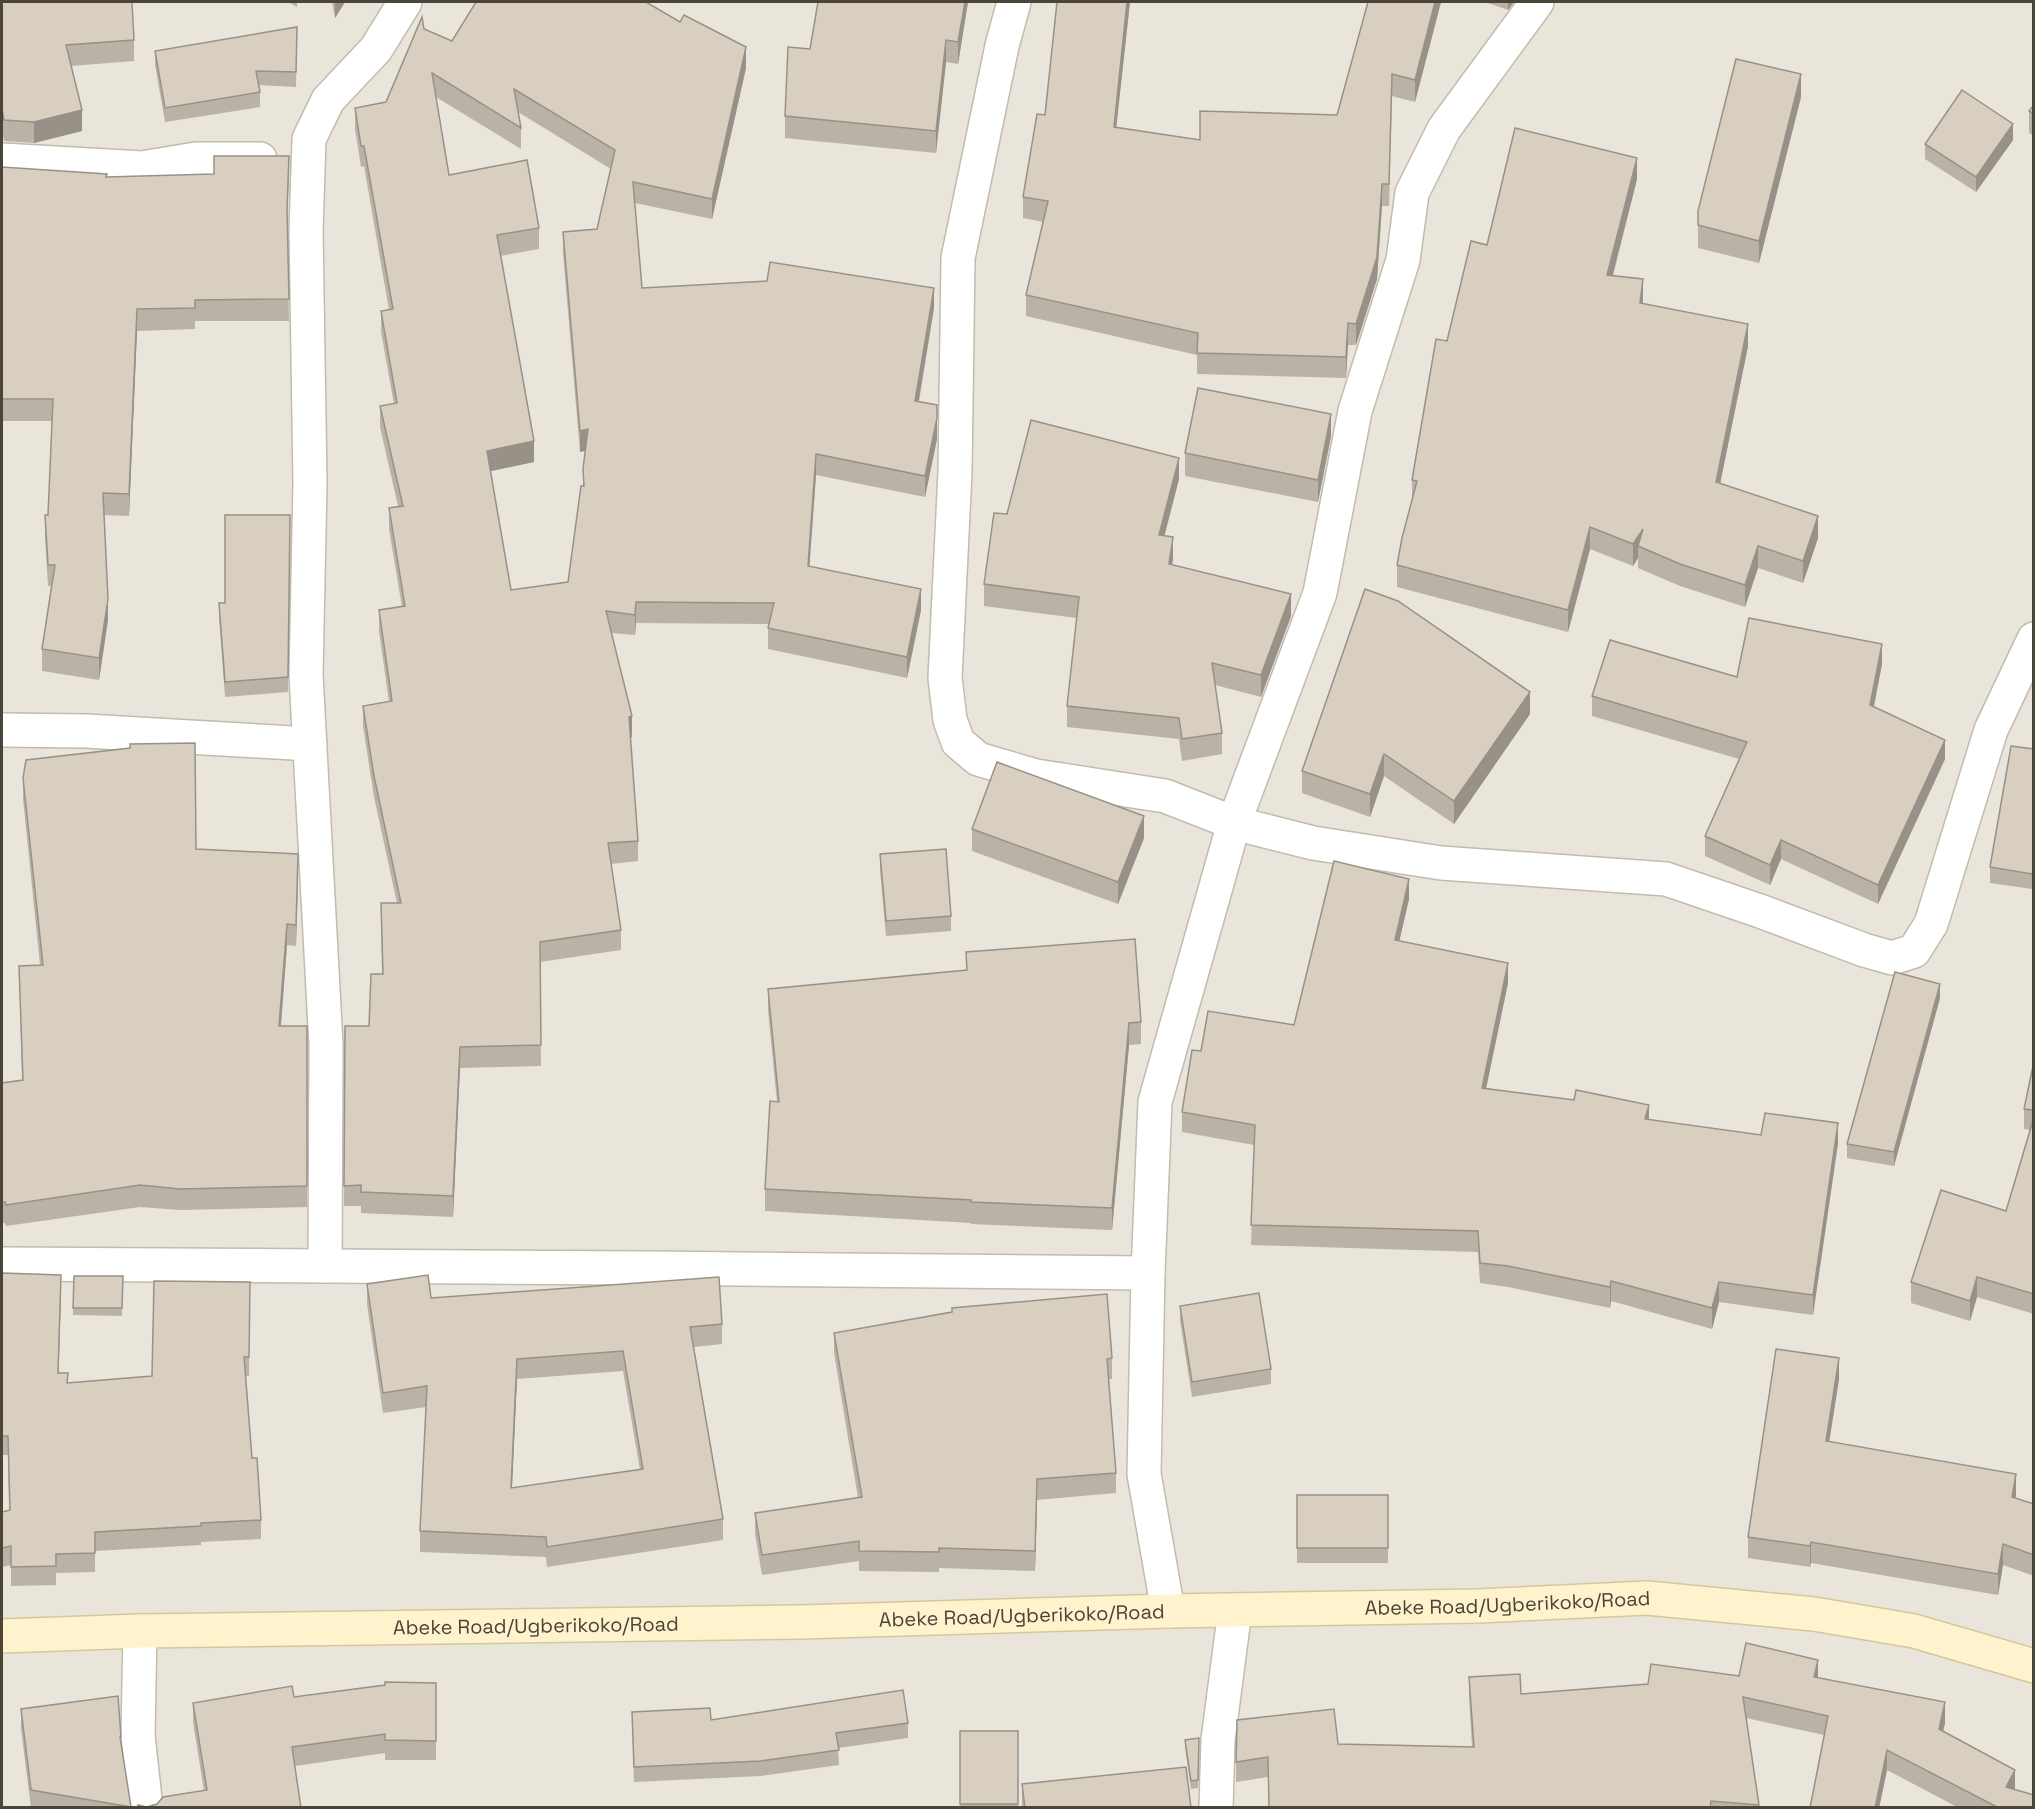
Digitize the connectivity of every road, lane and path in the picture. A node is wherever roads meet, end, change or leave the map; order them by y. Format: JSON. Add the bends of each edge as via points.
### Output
{"nodes":[{"id":1,"x":405,"y":2,"type":"edge"},
{"id":2,"x":1014,"y":2,"type":"edge"},
{"id":3,"x":1537,"y":2,"type":"edge"},
{"id":4,"x":309,"y":158,"type":"junction"},
{"id":5,"x":2,"y":160,"type":"edge"},
{"id":6,"x":2034,"y":639,"type":"edge"},
{"id":7,"x":2,"y":730,"type":"edge"},
{"id":8,"x":310,"y":744,"type":"junction"},
{"id":9,"x":1234,"y":823,"type":"junction"},
{"id":10,"x":2,"y":1264,"type":"edge"},
{"id":11,"x":325,"y":1266,"type":"junction"},
{"id":12,"x":1148,"y":1273,"type":"junction"},
{"id":13,"x":1235,"y":1610,"type":"junction"},
{"id":14,"x":1168,"y":1611,"type":"junction"},
{"id":15,"x":140,"y":1631,"type":"junction"},
{"id":16,"x":2,"y":1636,"type":"edge"},
{"id":17,"x":2034,"y":1666,"type":"edge"},
{"id":18,"x":146,"y":1808,"type":"edge"},
{"id":19,"x":1216,"y":1808,"type":"edge"}],
"edges":[{"from":1,"to":4,"type":"street","via":[[376,49],[328,100],[309,139]]},
{"from":2,"to":9,"type":"street","via":[[958,258],[955,472],[945,678],[950,720],[958,742],[978,759],[1036,776],[1165,796]]},
{"from":3,"to":9,"type":"street","via":[[1444,129],[1412,193],[1403,260],[1355,411],[1320,593]]},
{"from":4,"to":5,"type":"street","via":[[196,159],[142,168]]},
{"from":4,"to":8,"type":"street","via":[[306,675]]},
{"from":6,"to":9,"type":"street","via":[[1991,730],[1930,924],[1914,951],[1892,958],[1666,879],[1441,863],[1313,843]]},
{"from":7,"to":8,"type":"street"},
{"from":8,"to":11,"type":"street","via":[[326,1045]]},
{"from":9,"to":12,"type":"street","via":[[1155,1101]]},
{"from":10,"to":11,"type":"street"},
{"from":11,"to":12,"type":"street"},
{"from":12,"to":14,"type":"street","via":[[1144,1474]]},
{"from":13,"to":14,"type":"street","name":"Abeke Road/Ugberikoko/Road"},
{"from":13,"to":17,"type":"street","name":"Abeke Road/Ugberikoko/Road","via":[[1478,1606],[1647,1598],[1814,1614],[1892,1627]]},
{"from":13,"to":19,"type":"street","via":[[1218,1740]]},
{"from":14,"to":15,"type":"street","name":"Abeke Road/Ugberikoko/Road","via":[[801,1622]]},
{"from":15,"to":16,"type":"street","name":"Abeke Road/Ugberikoko/Road"},
{"from":15,"to":18,"type":"street","via":[[138,1736]]}]}
